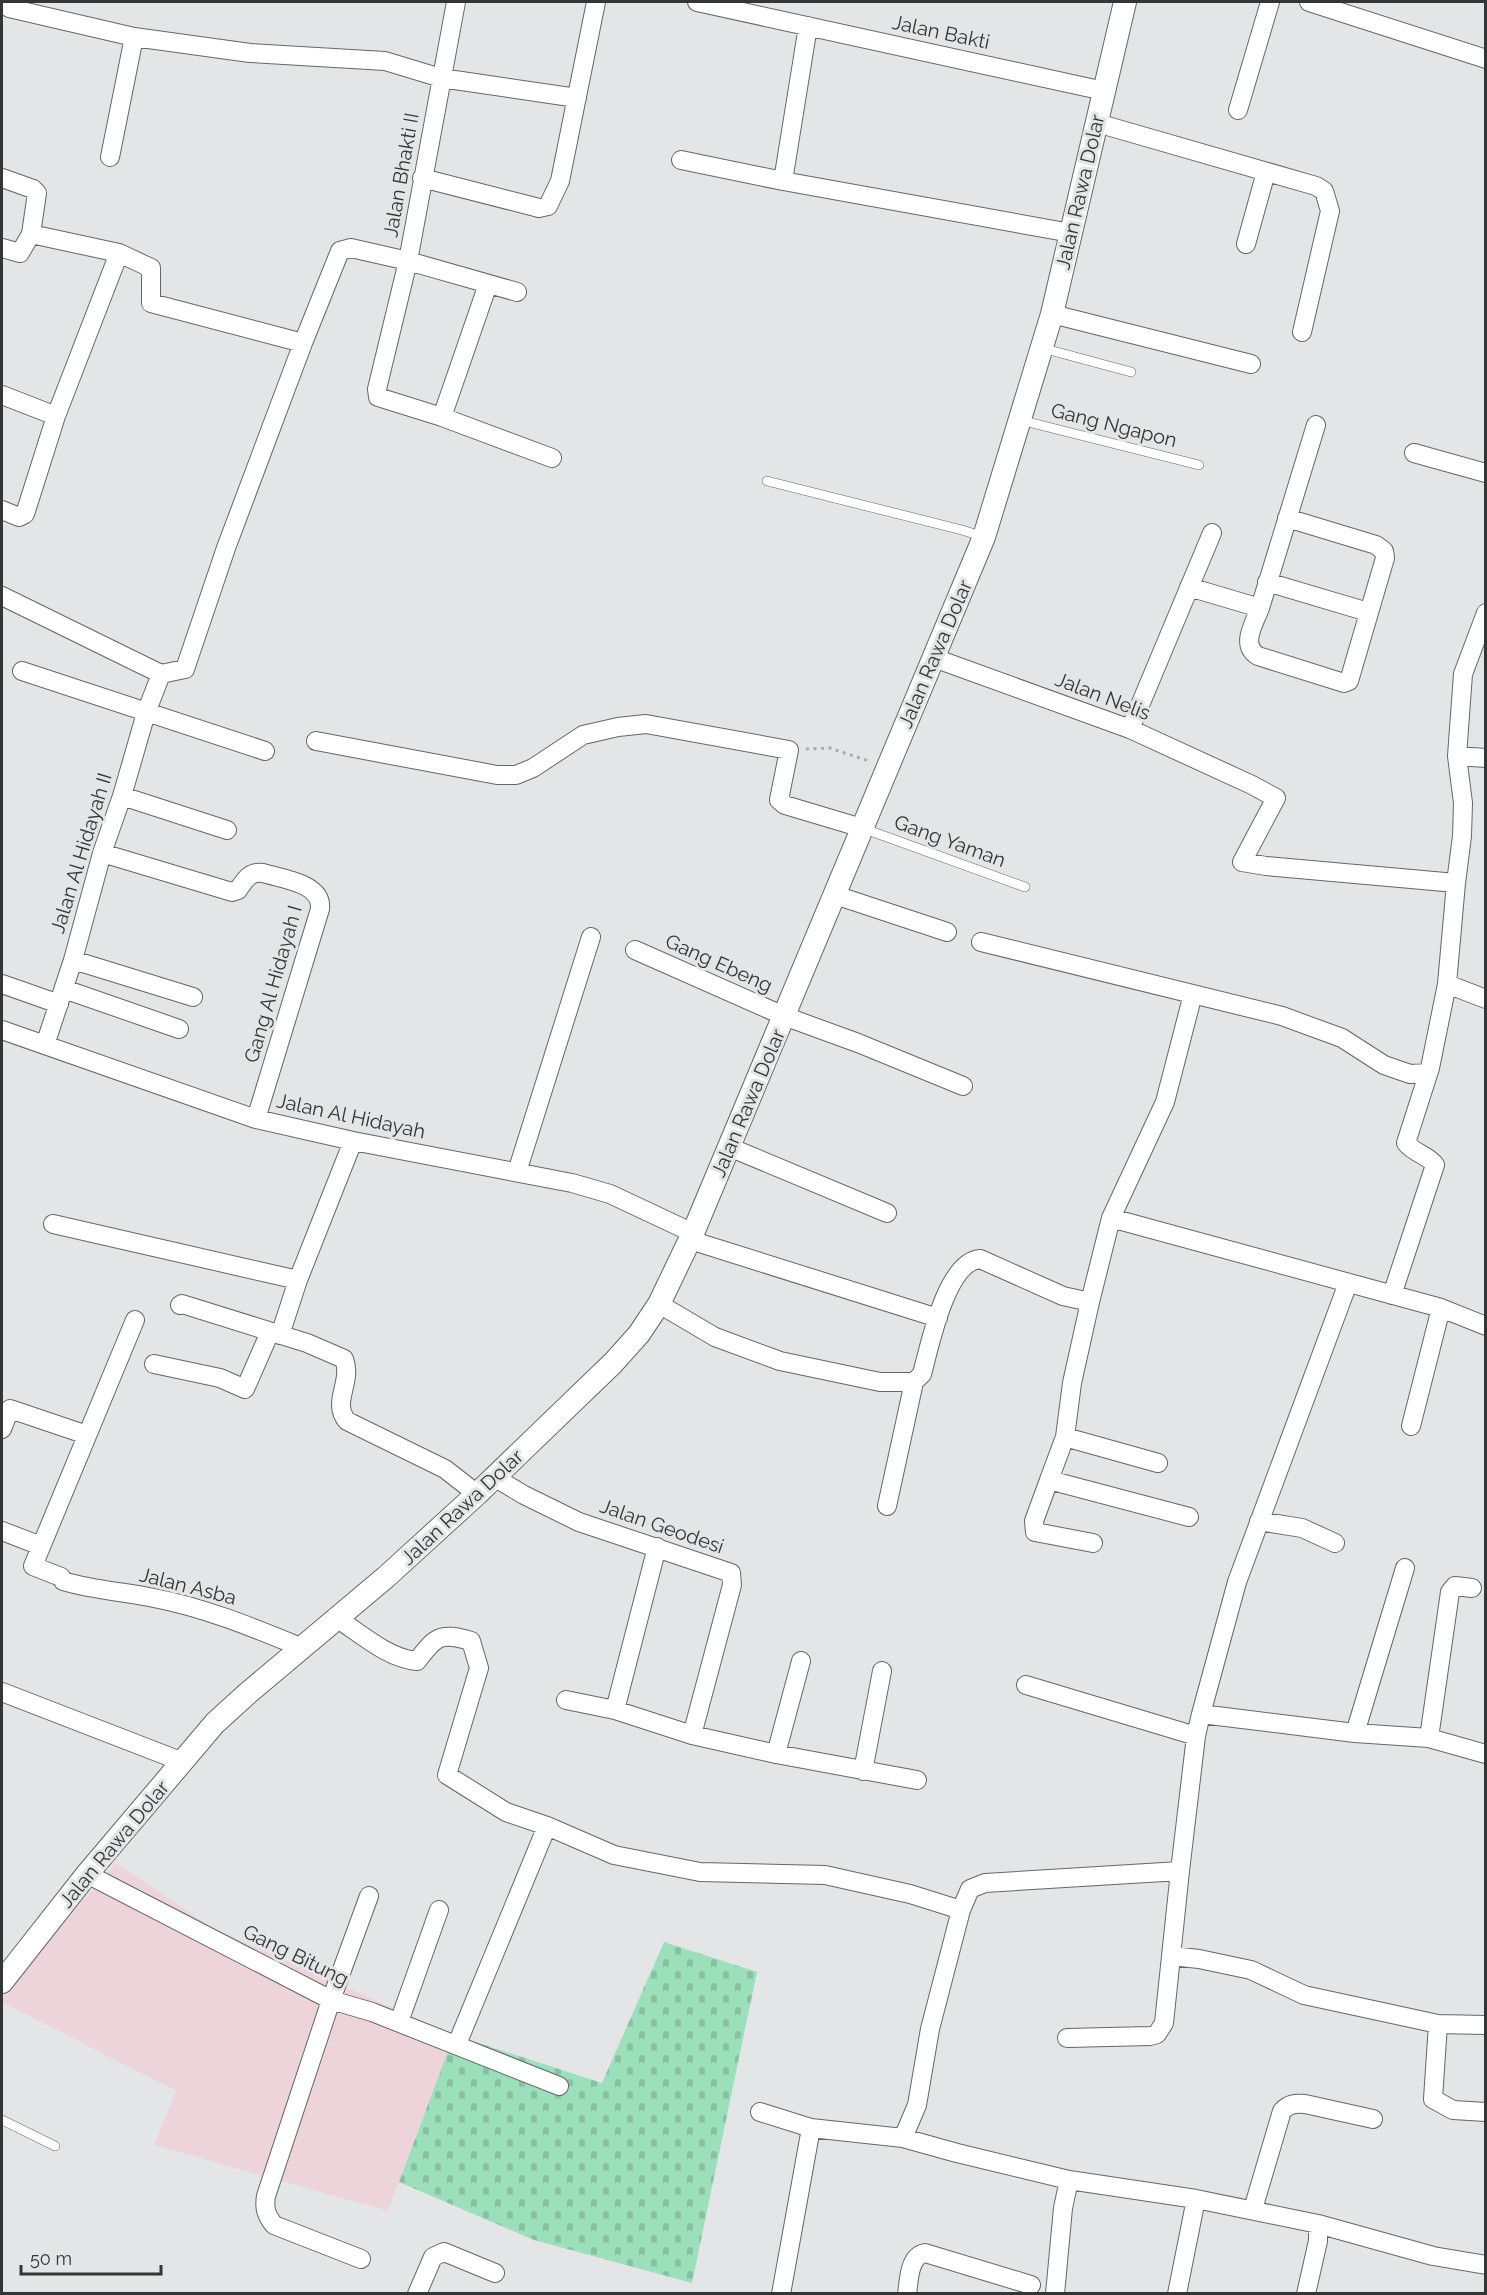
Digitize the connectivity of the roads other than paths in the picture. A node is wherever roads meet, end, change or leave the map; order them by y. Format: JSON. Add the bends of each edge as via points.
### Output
{"nodes":[{"id":1,"x":456,"y":2,"type":"edge"},
{"id":2,"x":596,"y":2,"type":"edge"},
{"id":3,"x":697,"y":2,"type":"edge"},
{"id":4,"x":1125,"y":2,"type":"edge"},
{"id":5,"x":1270,"y":2,"type":"edge"},
{"id":6,"x":1309,"y":2,"type":"edge"},
{"id":7,"x":9,"y":8,"type":"dead end"},
{"id":8,"x":808,"y":26,"type":"junction"},
{"id":9,"x":134,"y":37,"type":"junction"},
{"id":10,"x":1485,"y":59,"type":"edge"},
{"id":11,"x":441,"y":78,"type":"junction"},
{"id":12,"x":1104,"y":90,"type":"junction"},
{"id":13,"x":577,"y":98,"type":"junction"},
{"id":14,"x":1238,"y":110,"type":"dead end"},
{"id":15,"x":1096,"y":123,"type":"junction"},
{"id":16,"x":110,"y":157,"type":"dead end"},
{"id":17,"x":681,"y":160,"type":"dead end"},
{"id":18,"x":1266,"y":172,"type":"junction"},
{"id":19,"x":2,"y":178,"type":"edge"},
{"id":20,"x":422,"y":178,"type":"junction"},
{"id":21,"x":783,"y":181,"type":"junction"},
{"id":22,"x":1071,"y":233,"type":"junction"},
{"id":23,"x":31,"y":234,"type":"junction"},
{"id":24,"x":1246,"y":244,"type":"dead end"},
{"id":25,"x":2,"y":248,"type":"edge"},
{"id":26,"x":119,"y":253,"type":"junction"},
{"id":27,"x":408,"y":261,"type":"junction"},
{"id":28,"x":488,"y":284,"type":"junction"},
{"id":29,"x":517,"y":292,"type":"dead end"},
{"id":30,"x":1052,"y":314,"type":"junction"},
{"id":31,"x":1302,"y":332,"type":"dead end"},
{"id":32,"x":303,"y":343,"type":"junction"},
{"id":33,"x":1042,"y":348,"type":"junction"},
{"id":34,"x":1251,"y":364,"type":"dead end"},
{"id":35,"x":1131,"y":372,"type":"dead end"},
{"id":36,"x":2,"y":395,"type":"edge"},
{"id":37,"x":56,"y":416,"type":"junction"},
{"id":38,"x":442,"y":417,"type":"junction"},
{"id":39,"x":1020,"y":420,"type":"junction"},
{"id":40,"x":1316,"y":425,"type":"dead end"},
{"id":41,"x":1413,"y":453,"type":"dead end"},
{"id":42,"x":552,"y":458,"type":"dead end"},
{"id":43,"x":1199,"y":465,"type":"dead end"},
{"id":44,"x":1485,"y":473,"type":"edge"},
{"id":45,"x":768,"y":481,"type":"dead end"},
{"id":46,"x":2,"y":510,"type":"edge"},
{"id":47,"x":1287,"y":518,"type":"junction"},
{"id":48,"x":1212,"y":533,"type":"dead end"},
{"id":49,"x":984,"y":537,"type":"junction"},
{"id":50,"x":1267,"y":582,"type":"junction"},
{"id":51,"x":1189,"y":587,"type":"junction"},
{"id":52,"x":2,"y":596,"type":"edge"},
{"id":53,"x":1260,"y":608,"type":"junction"},
{"id":54,"x":1368,"y":612,"type":"junction"},
{"id":55,"x":1485,"y":613,"type":"edge"},
{"id":56,"x":934,"y":658,"type":"junction"},
{"id":57,"x":22,"y":671,"type":"dead end"},
{"id":58,"x":161,"y":674,"type":"junction"},
{"id":59,"x":146,"y":713,"type":"junction"},
{"id":60,"x":1130,"y":729,"type":"junction"},
{"id":61,"x":316,"y":741,"type":"dead end"},
{"id":62,"x":265,"y":751,"type":"dead end"},
{"id":63,"x":1456,"y":756,"type":"junction"},
{"id":64,"x":1485,"y":758,"type":"edge"},
{"id":65,"x":122,"y":796,"type":"junction"},
{"id":66,"x":862,"y":828,"type":"junction"},
{"id":67,"x":227,"y":830,"type":"dead end"},
{"id":68,"x":102,"y":853,"type":"junction"},
{"id":69,"x":1456,"y":883,"type":"junction"},
{"id":70,"x":1025,"y":887,"type":"dead end"},
{"id":71,"x":835,"y":895,"type":"junction"},
{"id":72,"x":947,"y":932,"type":"dead end"},
{"id":73,"x":591,"y":937,"type":"dead end"},
{"id":74,"x":981,"y":942,"type":"dead end"},
{"id":75,"x":635,"y":950,"type":"dead end"},
{"id":76,"x":73,"y":960,"type":"junction"},
{"id":77,"x":2,"y":984,"type":"edge"},
{"id":78,"x":1447,"y":984,"type":"junction"},
{"id":79,"x":1193,"y":994,"type":"junction"},
{"id":80,"x":61,"y":996,"type":"junction"},
{"id":81,"x":193,"y":997,"type":"dead end"},
{"id":82,"x":1485,"y":999,"type":"edge"},
{"id":83,"x":784,"y":1016,"type":"junction"},
{"id":84,"x":179,"y":1029,"type":"dead end"},
{"id":85,"x":2,"y":1030,"type":"edge"},
{"id":86,"x":45,"y":1045,"type":"junction"},
{"id":87,"x":1428,"y":1072,"type":"junction"},
{"id":88,"x":963,"y":1086,"type":"dead end"},
{"id":89,"x":256,"y":1119,"type":"junction"},
{"id":90,"x":353,"y":1141,"type":"junction"},
{"id":91,"x":729,"y":1148,"type":"junction"},
{"id":92,"x":516,"y":1172,"type":"junction"},
{"id":93,"x":887,"y":1213,"type":"dead end"},
{"id":94,"x":1111,"y":1218,"type":"junction"},
{"id":95,"x":53,"y":1224,"type":"dead end"},
{"id":96,"x":691,"y":1237,"type":"junction"},
{"id":97,"x":298,"y":1280,"type":"junction"},
{"id":98,"x":1348,"y":1283,"type":"junction"},
{"id":99,"x":1392,"y":1295,"type":"junction"},
{"id":100,"x":1090,"y":1302,"type":"junction"},
{"id":101,"x":659,"y":1304,"type":"junction"},
{"id":102,"x":180,"y":1305,"type":"dead end"},
{"id":103,"x":1441,"y":1308,"type":"junction"},
{"id":104,"x":938,"y":1318,"type":"junction"},
{"id":105,"x":135,"y":1320,"type":"dead end"},
{"id":106,"x":1485,"y":1326,"type":"edge"},
{"id":107,"x":275,"y":1333,"type":"junction"},
{"id":108,"x":154,"y":1364,"type":"dead end"},
{"id":109,"x":914,"y":1382,"type":"junction"},
{"id":110,"x":1411,"y":1426,"type":"dead end"},
{"id":111,"x":2,"y":1429,"type":"edge"},
{"id":112,"x":87,"y":1436,"type":"junction"},
{"id":113,"x":1065,"y":1437,"type":"junction"},
{"id":114,"x":1158,"y":1463,"type":"dead end"},
{"id":115,"x":494,"y":1477,"type":"junction"},
{"id":116,"x":1049,"y":1480,"type":"junction"},
{"id":117,"x":477,"y":1494,"type":"junction"},
{"id":118,"x":887,"y":1506,"type":"dead end"},
{"id":119,"x":1189,"y":1517,"type":"dead end"},
{"id":120,"x":1259,"y":1521,"type":"junction"},
{"id":121,"x":2,"y":1532,"type":"edge"},
{"id":122,"x":1093,"y":1543,"type":"dead end"},
{"id":123,"x":1335,"y":1543,"type":"dead end"},
{"id":124,"x":41,"y":1546,"type":"junction"},
{"id":125,"x":657,"y":1547,"type":"junction"},
{"id":126,"x":1405,"y":1568,"type":"dead end"},
{"id":127,"x":1472,"y":1588,"type":"dead end"},
{"id":128,"x":338,"y":1618,"type":"junction"},
{"id":129,"x":303,"y":1648,"type":"junction"},
{"id":130,"x":801,"y":1661,"type":"dead end"},
{"id":131,"x":882,"y":1671,"type":"dead end"},
{"id":132,"x":1026,"y":1685,"type":"dead end"},
{"id":133,"x":2,"y":1692,"type":"edge"},
{"id":134,"x":566,"y":1700,"type":"dead end"},
{"id":135,"x":615,"y":1710,"type":"junction"},
{"id":136,"x":1201,"y":1714,"type":"junction"},
{"id":137,"x":1355,"y":1733,"type":"junction"},
{"id":138,"x":692,"y":1735,"type":"junction"},
{"id":139,"x":1196,"y":1736,"type":"junction"},
{"id":140,"x":1429,"y":1738,"type":"junction"},
{"id":141,"x":776,"y":1754,"type":"junction"},
{"id":142,"x":1485,"y":1754,"type":"edge"},
{"id":143,"x":183,"y":1762,"type":"junction"},
{"id":144,"x":863,"y":1771,"type":"junction"},
{"id":145,"x":917,"y":1780,"type":"dead end"},
{"id":146,"x":548,"y":1826,"type":"junction"},
{"id":147,"x":1180,"y":1871,"type":"junction"},
{"id":148,"x":87,"y":1874,"type":"junction"},
{"id":149,"x":369,"y":1896,"type":"dead end"},
{"id":150,"x":439,"y":1910,"type":"dead end"},
{"id":151,"x":961,"y":1910,"type":"junction"},
{"id":152,"x":1171,"y":1956,"type":"junction"},
{"id":153,"x":2,"y":1982,"type":"edge"},
{"id":154,"x":331,"y":2000,"type":"junction"},
{"id":155,"x":399,"y":2022,"type":"junction"},
{"id":156,"x":1438,"y":2024,"type":"junction"},
{"id":157,"x":1485,"y":2025,"type":"edge"},
{"id":158,"x":1067,"y":2038,"type":"dead end"},
{"id":159,"x":457,"y":2044,"type":"junction"},
{"id":160,"x":559,"y":2086,"type":"dead end"},
{"id":161,"x":760,"y":2112,"type":"dead end"},
{"id":162,"x":1485,"y":2112,"type":"edge"},
{"id":163,"x":1373,"y":2119,"type":"dead end"},
{"id":164,"x":2,"y":2120,"type":"edge"},
{"id":165,"x":811,"y":2128,"type":"junction"},
{"id":166,"x":903,"y":2138,"type":"junction"},
{"id":167,"x":56,"y":2146,"type":"dead end"},
{"id":168,"x":1069,"y":2180,"type":"junction"},
{"id":169,"x":1196,"y":2199,"type":"junction"},
{"id":170,"x":1253,"y":2209,"type":"junction"},
{"id":171,"x":1318,"y":2224,"type":"junction"},
{"id":172,"x":361,"y":2259,"type":"dead end"},
{"id":173,"x":1485,"y":2265,"type":"edge"},
{"id":174,"x":495,"y":2272,"type":"dead end"},
{"id":175,"x":1031,"y":2285,"type":"dead end"},
{"id":176,"x":417,"y":2294,"type":"edge"},
{"id":177,"x":781,"y":2294,"type":"edge"},
{"id":178,"x":907,"y":2294,"type":"edge"},
{"id":179,"x":1056,"y":2294,"type":"edge"},
{"id":180,"x":1177,"y":2294,"type":"edge"},
{"id":181,"x":1306,"y":2294,"type":"edge"}],
"edges":[{"from":1,"to":11,"type":"street","name":"Jalan Bhakti II"},
{"from":2,"to":13,"type":"street"},
{"from":3,"to":8,"type":"street","name":"Jalan Bakti"},
{"from":4,"to":12,"type":"street","name":"Jalan Rawa Dolar"},
{"from":5,"to":14,"type":"street"},
{"from":6,"to":10,"type":"street"},
{"from":7,"to":9,"type":"street"},
{"from":8,"to":12,"type":"street","name":"Jalan Bakti"},
{"from":8,"to":21,"type":"street"},
{"from":9,"to":11,"type":"street","via":[[250,53],[384,61]]},
{"from":9,"to":16,"type":"street"},
{"from":11,"to":13,"type":"street"},
{"from":11,"to":20,"type":"street","name":"Jalan Bhakti II"},
{"from":12,"to":15,"type":"street","name":"Jalan Rawa Dolar"},
{"from":13,"to":20,"type":"street","via":[[561,181],[548,206],[539,208]]},
{"from":15,"to":18,"type":"street"},
{"from":15,"to":22,"type":"street","name":"Jalan Rawa Dolar"},
{"from":17,"to":21,"type":"street"},
{"from":18,"to":24,"type":"street"},
{"from":18,"to":31,"type":"street","via":[[1316,186],[1329,200],[1330,211]]},
{"from":19,"to":23,"type":"street","via":[[37,193]]},
{"from":20,"to":27,"type":"street","name":"Jalan Bhakti II"},
{"from":21,"to":22,"type":"street"},
{"from":22,"to":30,"type":"street","name":"Jalan Rawa Dolar"},
{"from":23,"to":25,"type":"street","via":[[20,253]]},
{"from":23,"to":26,"type":"street"},
{"from":26,"to":32,"type":"street","via":[[151,268],[151,303]]},
{"from":26,"to":37,"type":"street"},
{"from":27,"to":28,"type":"street"},
{"from":27,"to":32,"type":"street","name":"Jalan Bhakti II","via":[[351,248],[340,251]]},
{"from":27,"to":38,"type":"street","via":[[378,397]]},
{"from":28,"to":29,"type":"street"},
{"from":28,"to":38,"type":"street"},
{"from":30,"to":33,"type":"street","name":"Jalan Rawa Dolar"},
{"from":30,"to":34,"type":"street"},
{"from":32,"to":58,"type":"street","via":[[185,669]]},
{"from":33,"to":35,"type":"lane"},
{"from":33,"to":39,"type":"street","name":"Jalan Rawa Dolar"},
{"from":36,"to":37,"type":"street"},
{"from":37,"to":46,"type":"street","via":[[25,514],[19,517]]},
{"from":38,"to":42,"type":"street"},
{"from":39,"to":43,"type":"lane","name":"Gang Ngapon"},
{"from":39,"to":49,"type":"street","name":"Jalan Rawa Dolar"},
{"from":40,"to":47,"type":"street"},
{"from":41,"to":44,"type":"street"},
{"from":45,"to":49,"type":"lane"},
{"from":47,"to":50,"type":"street"},
{"from":47,"to":54,"type":"street","via":[[1376,545],[1384,551]]},
{"from":48,"to":51,"type":"street"},
{"from":49,"to":56,"type":"street","name":"Jalan Rawa Dolar"},
{"from":50,"to":53,"type":"street"},
{"from":50,"to":54,"type":"street"},
{"from":51,"to":53,"type":"street"},
{"from":51,"to":60,"type":"street"},
{"from":52,"to":58,"type":"street"},
{"from":53,"to":54,"type":"street","via":[[1248,641],[1251,652],[1344,683],[1349,681]]},
{"from":55,"to":63,"type":"street","via":[[1463,674]]},
{"from":56,"to":60,"type":"street","name":"Jalan Nelis"},
{"from":56,"to":66,"type":"street","name":"Jalan Rawa Dolar"},
{"from":57,"to":59,"type":"street"},
{"from":58,"to":59,"type":"street","name":"Jalan Al Hidayah II"},
{"from":59,"to":62,"type":"street"},
{"from":59,"to":65,"type":"street","name":"Jalan Al Hidayah II"},
{"from":60,"to":69,"type":"street","name":"Jalan Nelis","via":[[1276,798],[1242,862]]},
{"from":61,"to":66,"type":"street","via":[[497,775],[516,775],[584,735],[646,724],[789,750],[779,800]]},
{"from":63,"to":64,"type":"street"},
{"from":63,"to":69,"type":"street","via":[[1463,803]]},
{"from":65,"to":67,"type":"street"},
{"from":65,"to":68,"type":"street","name":"Jalan Al Hidayah II"},
{"from":66,"to":70,"type":"lane","name":"Gang Yaman"},
{"from":66,"to":71,"type":"street","name":"Jalan Rawa Dolar"},
{"from":68,"to":76,"type":"street","name":"Jalan Al Hidayah II"},
{"from":68,"to":89,"type":"street","name":"Gang Al Hidayah I","via":[[226,890],[238,890],[248,876],[257,872],[308,887],[320,898],[320,909]]},
{"from":69,"to":78,"type":"street"},
{"from":71,"to":72,"type":"street"},
{"from":71,"to":83,"type":"street","name":"Jalan Rawa Dolar"},
{"from":73,"to":92,"type":"street"},
{"from":74,"to":79,"type":"street"},
{"from":75,"to":83,"type":"street","name":"Gang Ebeng"},
{"from":76,"to":80,"type":"street","name":"Jalan Al Hidayah II"},
{"from":76,"to":81,"type":"street"},
{"from":77,"to":80,"type":"street"},
{"from":78,"to":82,"type":"street"},
{"from":78,"to":87,"type":"street"},
{"from":79,"to":87,"type":"street","via":[[1282,1016],[1342,1038],[1384,1065],[1410,1074]]},
{"from":79,"to":94,"type":"street","via":[[1165,1102]]},
{"from":80,"to":84,"type":"street"},
{"from":80,"to":86,"type":"street","name":"Jalan Al Hidayah II"},
{"from":83,"to":88,"type":"street","name":"Gang Ebeng"},
{"from":83,"to":91,"type":"street","name":"Jalan Rawa Dolar"},
{"from":85,"to":86,"type":"street","name":"Jalan Al Hidayah"},
{"from":86,"to":89,"type":"street","name":"Jalan Al Hidayah"},
{"from":87,"to":99,"type":"street","via":[[1406,1143],[1413,1152],[1435,1164]]},
{"from":89,"to":90,"type":"street","name":"Jalan Al Hidayah"},
{"from":90,"to":92,"type":"street","name":"Jalan Al Hidayah"},
{"from":90,"to":97,"type":"street"},
{"from":91,"to":93,"type":"street"},
{"from":91,"to":96,"type":"street","name":"Jalan Rawa Dolar"},
{"from":92,"to":96,"type":"street","name":"Jalan Al Hidayah","via":[[610,1194]]},
{"from":94,"to":98,"type":"street"},
{"from":94,"to":100,"type":"street"},
{"from":95,"to":97,"type":"street"},
{"from":96,"to":101,"type":"street","name":"Jalan Rawa Dolar"},
{"from":96,"to":104,"type":"street","name":"Jalan Al Hidayah","via":[[830,1286]]},
{"from":97,"to":107,"type":"street"},
{"from":98,"to":99,"type":"street"},
{"from":98,"to":120,"type":"street"},
{"from":99,"to":103,"type":"street"},
{"from":100,"to":104,"type":"street","via":[[1063,1296],[974,1259],[961,1268]]},
{"from":100,"to":113,"type":"street"},
{"from":101,"to":109,"type":"street","via":[[715,1337],[780,1360],[880,1382]]},
{"from":101,"to":115,"type":"street","name":"Jalan Rawa Dolar","via":[[613,1363]]},
{"from":102,"to":107,"type":"street"},
{"from":103,"to":106,"type":"street"},
{"from":103,"to":110,"type":"street"},
{"from":104,"to":109,"type":"street","via":[[922,1374]]},
{"from":105,"to":112,"type":"street"},
{"from":107,"to":108,"type":"street","via":[[245,1389],[220,1378]]},
{"from":107,"to":117,"type":"street","via":[[344,1359],[348,1369],[340,1405],[347,1421],[445,1469]]},
{"from":109,"to":118,"type":"street"},
{"from":111,"to":112,"type":"street","via":[[10,1409]]},
{"from":112,"to":124,"type":"street"},
{"from":113,"to":114,"type":"street"},
{"from":113,"to":116,"type":"street"},
{"from":115,"to":117,"type":"street","name":"Jalan Rawa Dolar"},
{"from":115,"to":125,"type":"street","name":"Jalan Geodesi","via":[[579,1522]]},
{"from":116,"to":119,"type":"street"},
{"from":116,"to":122,"type":"street","via":[[1034,1521],[1035,1532]]},
{"from":117,"to":128,"type":"street","name":"Jalan Rawa Dolar"},
{"from":120,"to":123,"type":"street","via":[[1302,1528]]},
{"from":120,"to":136,"type":"street","via":[[1237,1582]]},
{"from":121,"to":124,"type":"street"},
{"from":124,"to":129,"type":"street","name":"Jalan Asba","via":[[33,1566],[63,1581],[155,1598],[213,1614]]},
{"from":125,"to":135,"type":"street"},
{"from":125,"to":138,"type":"street","name":"Jalan Geodesi","via":[[733,1576]]},
{"from":126,"to":137,"type":"street"},
{"from":127,"to":140,"type":"street","via":[[1455,1586],[1450,1592]]},
{"from":128,"to":129,"type":"street","name":"Jalan Rawa Dolar"},
{"from":128,"to":146,"type":"street","via":[[407,1660],[417,1661],[432,1641],[440,1637],[471,1641],[479,1668],[447,1775],[506,1812]]},
{"from":129,"to":143,"type":"street","name":"Jalan Rawa Dolar","via":[[215,1723]]},
{"from":130,"to":141,"type":"street"},
{"from":131,"to":144,"type":"street"},
{"from":132,"to":139,"type":"street"},
{"from":133,"to":143,"type":"street"},
{"from":134,"to":135,"type":"street"},
{"from":135,"to":138,"type":"street"},
{"from":136,"to":137,"type":"street"},
{"from":136,"to":139,"type":"street"},
{"from":137,"to":140,"type":"street"},
{"from":138,"to":141,"type":"street"},
{"from":139,"to":147,"type":"street"},
{"from":140,"to":142,"type":"street"},
{"from":141,"to":144,"type":"street"},
{"from":143,"to":148,"type":"street","name":"Jalan Rawa Dolar"},
{"from":144,"to":145,"type":"street"},
{"from":146,"to":151,"type":"street","via":[[614,1855],[668,1866],[700,1872],[825,1875],[910,1893]]},
{"from":146,"to":159,"type":"street"},
{"from":147,"to":151,"type":"street","via":[[985,1883],[970,1888]]},
{"from":147,"to":152,"type":"street"},
{"from":148,"to":153,"type":"street","name":"Jalan Rawa Dolar"},
{"from":148,"to":154,"type":"street","name":"Gang Bitung"},
{"from":149,"to":154,"type":"street"},
{"from":150,"to":155,"type":"street"},
{"from":151,"to":166,"type":"street","via":[[930,2029],[916,2105]]},
{"from":152,"to":156,"type":"street","via":[[1251,1970],[1304,1995]]},
{"from":152,"to":158,"type":"street","via":[[1164,2023],[1157,2034]]},
{"from":154,"to":155,"type":"street","name":"Gang Bitung"},
{"from":154,"to":172,"type":"street","via":[[264,2206],[274,2224]]},
{"from":155,"to":159,"type":"street","name":"Gang Bitung"},
{"from":156,"to":157,"type":"street"},
{"from":156,"to":162,"type":"street","via":[[1433,2099],[1454,2110]]},
{"from":159,"to":160,"type":"street","name":"Gang Bitung"},
{"from":161,"to":165,"type":"street"},
{"from":163,"to":170,"type":"street","via":[[1305,2104],[1288,2105],[1282,2111]]},
{"from":164,"to":167,"type":"lane"},
{"from":165,"to":166,"type":"street"},
{"from":165,"to":177,"type":"street"},
{"from":166,"to":168,"type":"street"},
{"from":168,"to":169,"type":"street"},
{"from":168,"to":179,"type":"street"},
{"from":169,"to":170,"type":"street"},
{"from":169,"to":180,"type":"street"},
{"from":170,"to":171,"type":"street"},
{"from":171,"to":173,"type":"street","via":[[1433,2256]]},
{"from":171,"to":181,"type":"street"},
{"from":174,"to":176,"type":"street","via":[[438,2253]]},
{"from":175,"to":178,"type":"street","via":[[925,2253],[913,2260]]}]}
